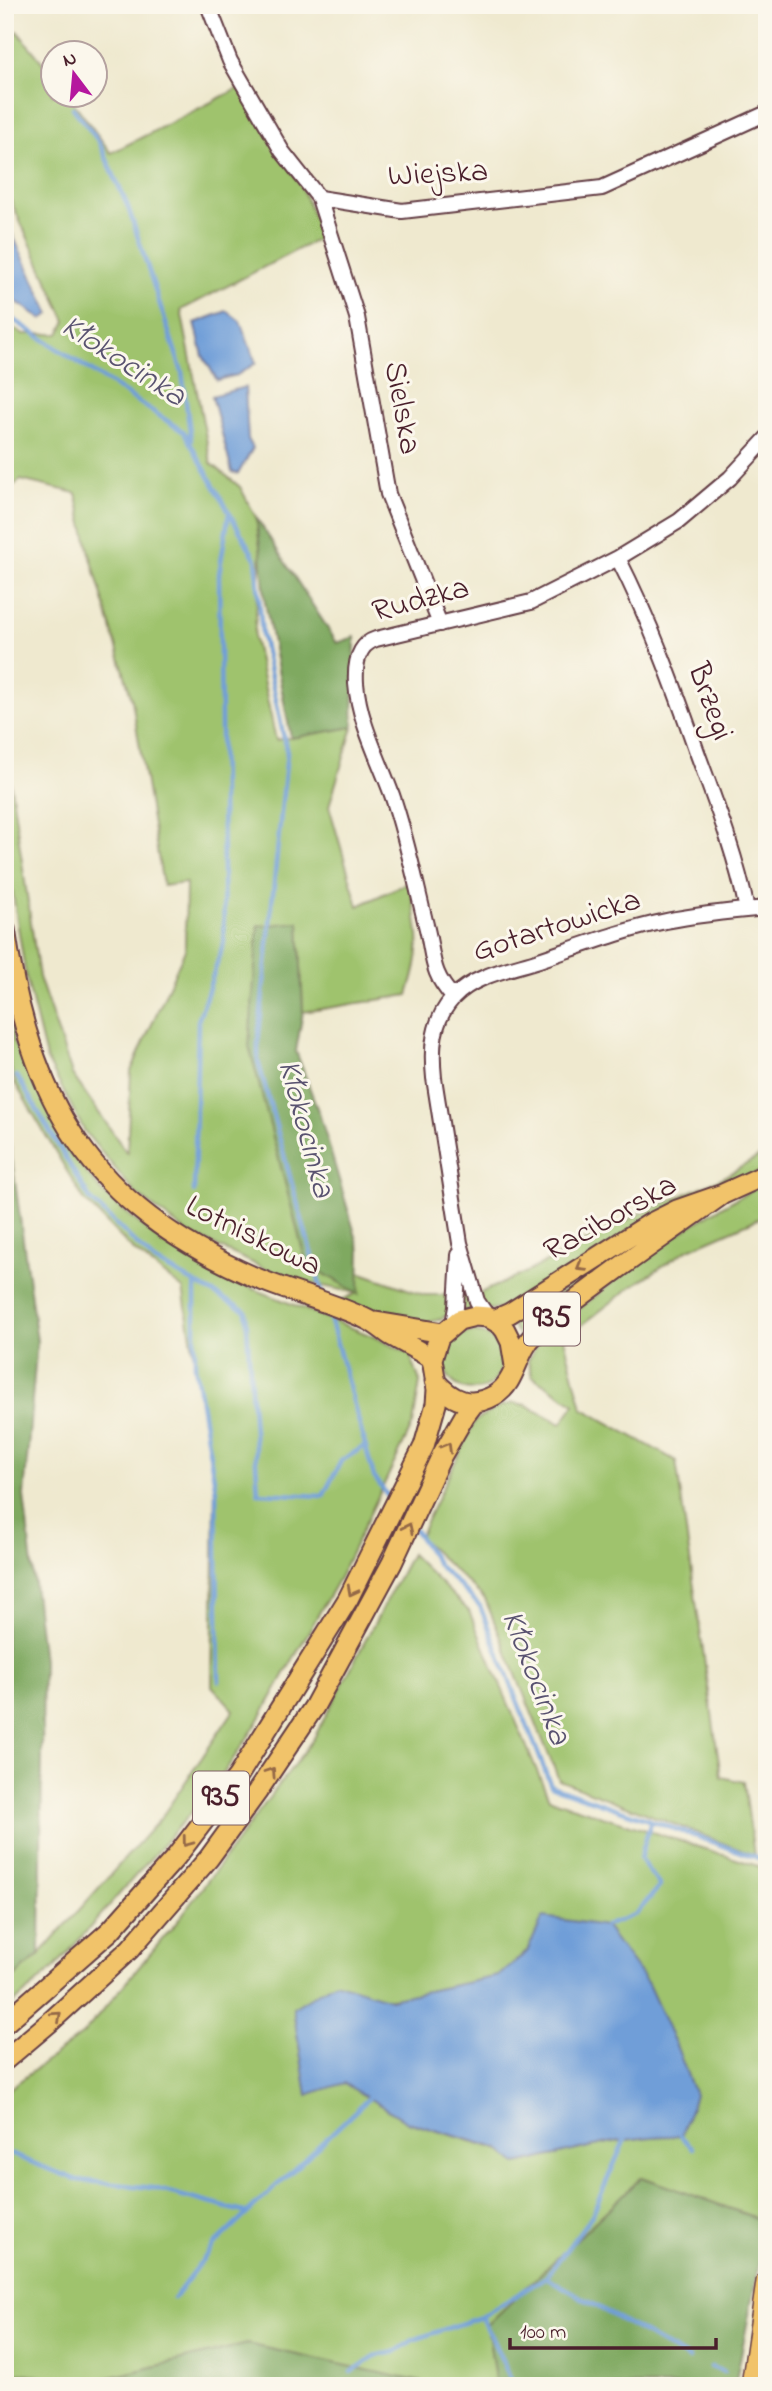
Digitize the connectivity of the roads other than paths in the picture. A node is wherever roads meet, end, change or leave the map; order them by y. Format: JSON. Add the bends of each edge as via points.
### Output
{"nodes":[{"id":1,"x":208,"y":5,"type":"edge"},
{"id":2,"x":767,"y":113,"type":"edge"},
{"id":3,"x":319,"y":198,"type":"junction"},
{"id":4,"x":767,"y":438,"type":"edge"},
{"id":5,"x":618,"y":558,"type":"junction"},
{"id":6,"x":440,"y":624,"type":"junction"},
{"id":7,"x":767,"y":908,"type":"edge"},
{"id":8,"x":747,"y":910,"type":"junction"},
{"id":9,"x":5,"y":929,"type":"edge"},
{"id":10,"x":453,"y":998,"type":"junction"},
{"id":11,"x":767,"y":1174,"type":"edge"},
{"id":12,"x":723,"y":1194,"type":"junction"},
{"id":13,"x":460,"y":1243,"type":"junction"},
{"id":14,"x":491,"y":1319,"type":"junction"},
{"id":15,"x":368,"y":1321,"type":"junction"},
{"id":16,"x":448,"y":1328,"type":"junction"},
{"id":17,"x":432,"y":1359,"type":"junction"},
{"id":18,"x":515,"y":1366,"type":"junction"},
{"id":19,"x":435,"y":1381,"type":"junction"},
{"id":20,"x":474,"y":1404,"type":"junction"},
{"id":21,"x":5,"y":2023,"type":"edge"},
{"id":22,"x":5,"y":2060,"type":"edge"},
{"id":23,"x":767,"y":2282,"type":"edge"},
{"id":24,"x":752,"y":2386,"type":"edge"}],
"edges":[{"from":1,"to":3,"type":"street","via":[[230,61],[282,151]]},
{"from":2,"to":3,"type":"street","name":"Wiejska","via":[[602,188],[402,211]]},
{"from":3,"to":6,"type":"street","name":"Sielska","via":[[356,317],[388,494]]},
{"from":4,"to":5,"type":"street","name":"Rudzka","via":[[730,478],[679,521]]},
{"from":5,"to":6,"type":"street","name":"Rudzka","via":[[531,602]]},
{"from":5,"to":8,"type":"street","name":"Brzegi","via":[[646,614],[684,715],[734,855]]},
{"from":6,"to":10,"type":"street","name":"Rudzka","via":[[363,646],[356,682],[403,834],[436,975]]},
{"from":7,"to":8,"type":"street","name":"Gotartowicka"},
{"from":8,"to":10,"type":"street","name":"Gotartowicka","via":[[643,926],[487,976]]},
{"from":9,"to":15,"type":"main road","name":"Lotniskowa","via":[[18,1003],[36,1062],[85,1153],[165,1230],[223,1262]]},
{"from":10,"to":13,"type":"street","name":"Gotartowicka","via":[[436,1027],[432,1062]]},
{"from":11,"to":12,"type":"main road","name":"Raciborska","number":"935"},
{"from":12,"to":14,"type":"main road","name":"Raciborska","number":"935","one_way":true,"via":[[651,1223],[510,1313]]},
{"from":12,"to":18,"type":"main road","name":"Raciborska","number":"935","via":[[542,1328],[527,1342]]},
{"from":13,"to":14,"type":"street","name":"Gotartowicka","via":[[477,1301]]},
{"from":13,"to":16,"type":"street","name":"Gotartowicka","via":[[456,1307]]},
{"from":14,"to":16,"type":"main road","number":"935","via":[[467,1317]]},
{"from":14,"to":18,"type":"main road","number":"935","via":[[508,1337]]},
{"from":15,"to":16,"type":"main road","name":"Lotniskowa"},
{"from":15,"to":17,"type":"main road","name":"Lotniskowa"},
{"from":16,"to":17,"type":"main road","number":"935","via":[[436,1343]]},
{"from":17,"to":19,"type":"main road","number":"935"},
{"from":18,"to":20,"type":"main road","number":"935","via":[[502,1390]]},
{"from":19,"to":20,"type":"main road","via":[[459,1401]]},
{"from":19,"to":21,"type":"main road","number":"935","one_way":true,"via":[[436,1404],[424,1446],[383,1530],[348,1600],[238,1776],[176,1857],[110,1931]]},
{"from":22,"to":20,"type":"main road","number":"935","one_way":true,"via":[[130,1949],[209,1858],[257,1792],[314,1707],[392,1563],[442,1455]]},
{"from":23,"to":24,"type":"highway"}]}
